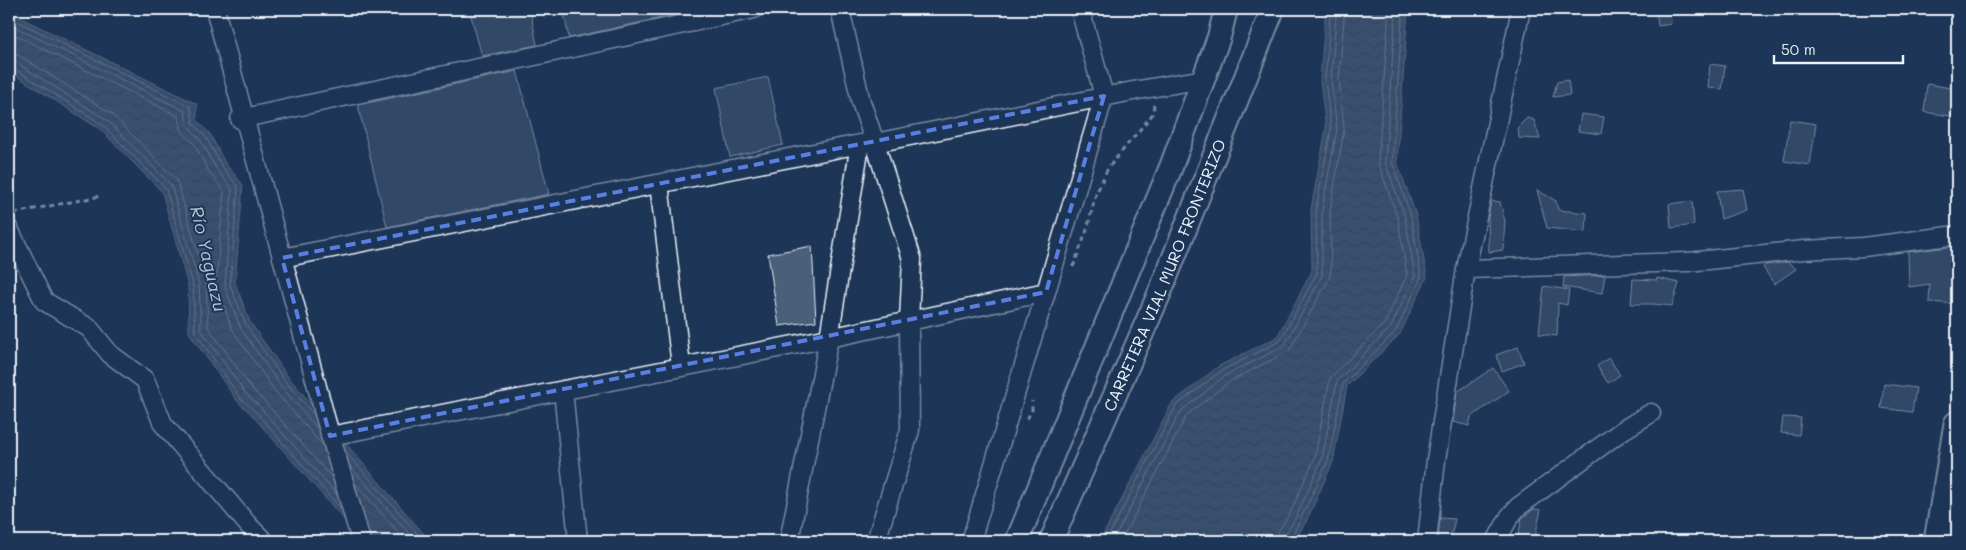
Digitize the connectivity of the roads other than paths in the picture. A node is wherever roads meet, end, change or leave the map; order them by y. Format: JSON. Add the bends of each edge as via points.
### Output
{"nodes":[{"id":1,"x":215,"y":9,"type":"edge"},
{"id":2,"x":754,"y":9,"type":"edge"},
{"id":3,"x":840,"y":9,"type":"edge"},
{"id":4,"x":1080,"y":9,"type":"edge"},
{"id":5,"x":1226,"y":9,"type":"edge"},
{"id":6,"x":1273,"y":9,"type":"edge"},
{"id":7,"x":1521,"y":9,"type":"edge"},
{"id":8,"x":1204,"y":79,"type":"junction"},
{"id":9,"x":1104,"y":96,"type":"junction"},
{"id":10,"x":240,"y":119,"type":"dead end"},
{"id":11,"x":868,"y":144,"type":"junction"},
{"id":12,"x":659,"y":184,"type":"junction"},
{"id":13,"x":9,"y":229,"type":"edge"},
{"id":14,"x":1957,"y":235,"type":"edge"},
{"id":15,"x":282,"y":258,"type":"junction"},
{"id":16,"x":1466,"y":269,"type":"junction"},
{"id":17,"x":1046,"y":292,"type":"junction"},
{"id":18,"x":909,"y":320,"type":"junction"},
{"id":19,"x":829,"y":338,"type":"junction"},
{"id":20,"x":680,"y":366,"type":"junction"},
{"id":21,"x":563,"y":390,"type":"junction"},
{"id":22,"x":1651,"y":413,"type":"dead end"},
{"id":23,"x":1957,"y":424,"type":"edge"},
{"id":24,"x":330,"y":436,"type":"junction"},
{"id":25,"x":1944,"y":540,"type":"edge"},
{"id":26,"x":264,"y":541,"type":"edge"},
{"id":27,"x":360,"y":541,"type":"edge"},
{"id":28,"x":578,"y":541,"type":"edge"},
{"id":29,"x":789,"y":541,"type":"edge"},
{"id":30,"x":876,"y":541,"type":"edge"},
{"id":31,"x":971,"y":541,"type":"edge"},
{"id":32,"x":1017,"y":541,"type":"edge"},
{"id":33,"x":1051,"y":541,"type":"edge"},
{"id":34,"x":1427,"y":541,"type":"edge"},
{"id":35,"x":1496,"y":541,"type":"edge"}],
"edges":[{"from":1,"to":15,"type":"street"},
{"from":2,"to":10,"type":"street"},
{"from":3,"to":11,"type":"street"},
{"from":4,"to":9,"type":"street"},
{"from":5,"to":8,"type":"street","name":"CARRETERA VIAL MURO FRONTERIZO"},
{"from":6,"to":33,"type":"street","name":"CARRETERA VIAL MURO FRONTERIZO","via":[[1160,292]]},
{"from":7,"to":16,"type":"street"},
{"from":8,"to":9,"type":"street"},
{"from":8,"to":32,"type":"street","name":"CARRETERA VIAL MURO FRONTERIZO","via":[[1172,167]]},
{"from":9,"to":11,"type":"street"},
{"from":9,"to":17,"type":"street"},
{"from":11,"to":12,"type":"street"},
{"from":11,"to":18,"type":"street","via":[[912,259]]},
{"from":11,"to":19,"type":"street"},
{"from":12,"to":15,"type":"street"},
{"from":12,"to":20,"type":"street"},
{"from":13,"to":26,"type":"street","via":[[44,301],[89,328],[110,354],[145,380],[163,424]]},
{"from":14,"to":16,"type":"street","via":[[1863,247],[1688,262]]},
{"from":15,"to":24,"type":"street"},
{"from":16,"to":34,"type":"street","via":[[1436,460]]},
{"from":17,"to":18,"type":"street"},
{"from":17,"to":31,"type":"street"},
{"from":18,"to":19,"type":"street"},
{"from":18,"to":30,"type":"street","via":[[910,430]]},
{"from":19,"to":20,"type":"street"},
{"from":19,"to":29,"type":"street"},
{"from":20,"to":21,"type":"street"},
{"from":21,"to":24,"type":"street"},
{"from":21,"to":28,"type":"street"},
{"from":22,"to":35,"type":"street","via":[[1518,507]]},
{"from":23,"to":25,"type":"main road"},
{"from":24,"to":27,"type":"street"}]}
